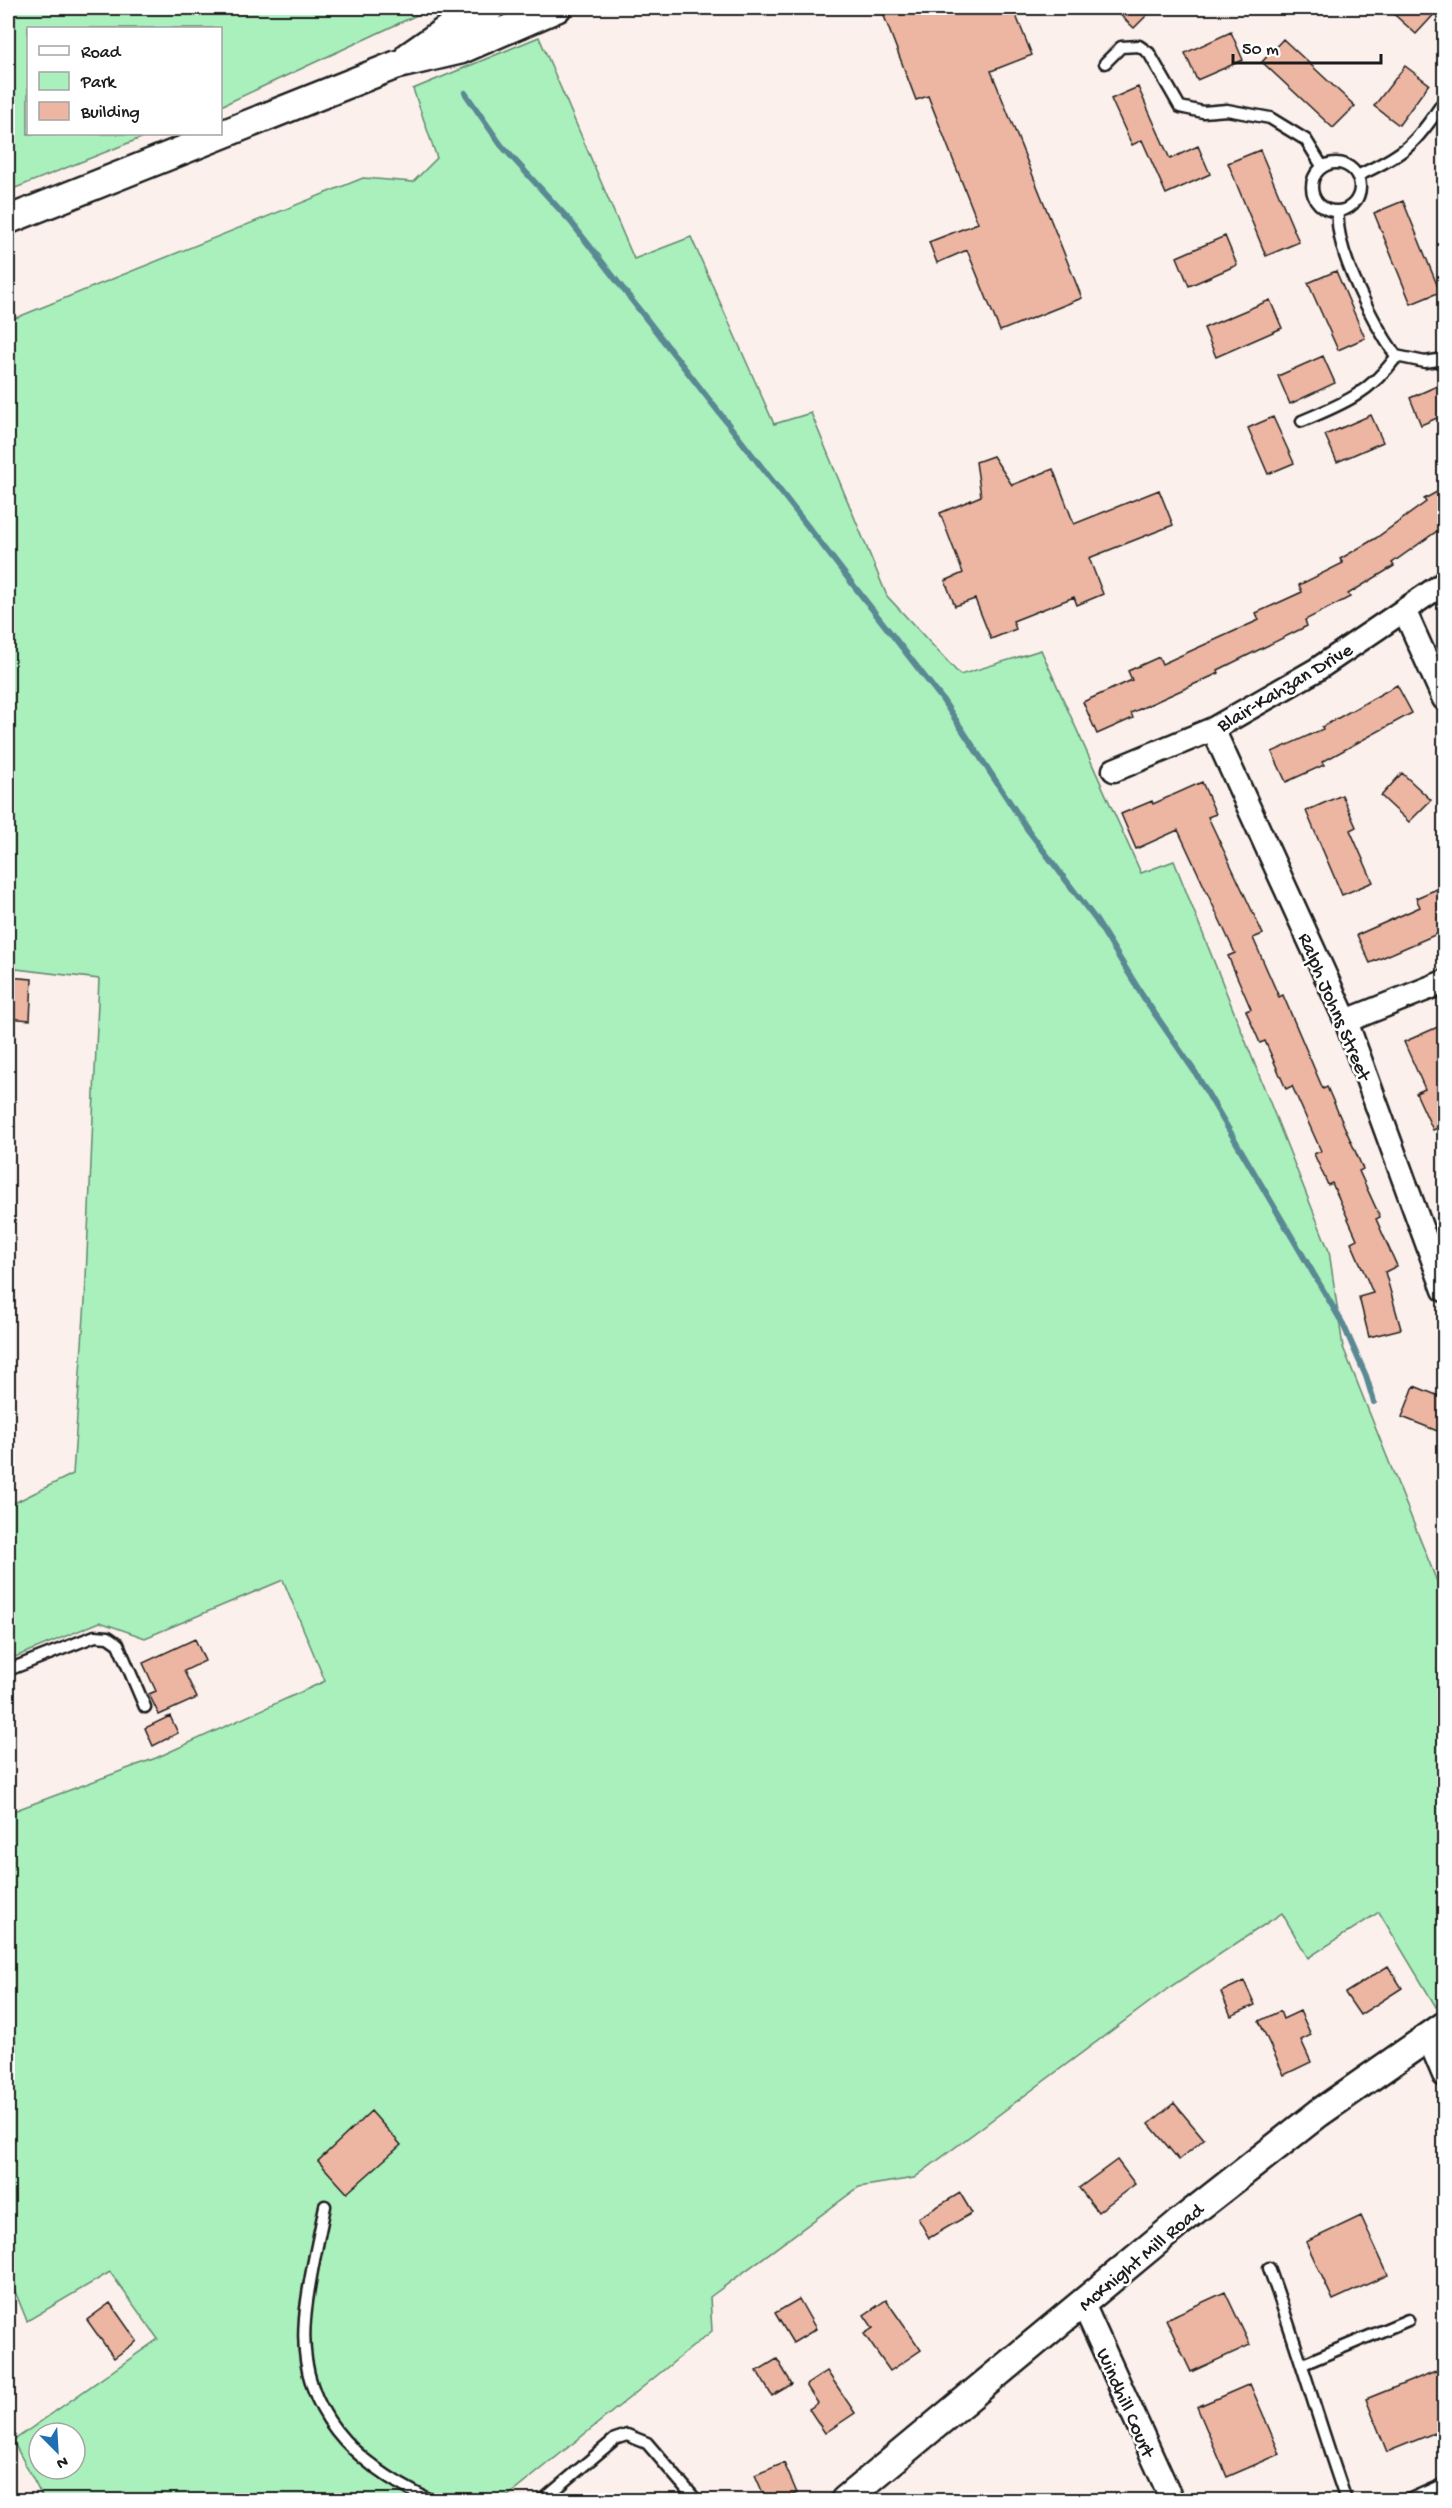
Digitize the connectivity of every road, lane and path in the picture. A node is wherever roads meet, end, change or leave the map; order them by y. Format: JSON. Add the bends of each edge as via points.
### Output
{"nodes":[{"id":1,"x":490,"y":8,"type":"edge"},
{"id":2,"x":557,"y":8,"type":"edge"},
{"id":3,"x":1105,"y":63,"type":"dead end"},
{"id":4,"x":396,"y":65,"type":"junction"},
{"id":5,"x":1444,"y":101,"type":"edge"},
{"id":6,"x":221,"y":135,"type":"edge"},
{"id":7,"x":222,"y":135,"type":"edge"},
{"id":8,"x":1322,"y":166,"type":"junction"},
{"id":9,"x":1357,"y":176,"type":"junction"},
{"id":10,"x":1338,"y":212,"type":"junction"},
{"id":11,"x":8,"y":220,"type":"edge"},
{"id":12,"x":1397,"y":356,"type":"junction"},
{"id":13,"x":1444,"y":359,"type":"edge"},
{"id":14,"x":1302,"y":421,"type":"dead end"},
{"id":15,"x":1444,"y":583,"type":"edge"},
{"id":16,"x":1405,"y":612,"type":"junction"},
{"id":17,"x":1444,"y":699,"type":"edge"},
{"id":18,"x":1213,"y":729,"type":"junction"},
{"id":19,"x":1114,"y":770,"type":"dead end"},
{"id":20,"x":1444,"y":982,"type":"edge"},
{"id":21,"x":1346,"y":1021,"type":"junction"},
{"id":22,"x":1444,"y":1290,"type":"edge"},
{"id":23,"x":8,"y":1670,"type":"edge"},
{"id":24,"x":145,"y":1707,"type":"dead end"},
{"id":25,"x":1436,"y":2032,"type":"edge"},
{"id":26,"x":1444,"y":2075,"type":"edge"},
{"id":27,"x":325,"y":2206,"type":"dead end"},
{"id":28,"x":1269,"y":2268,"type":"dead end"},
{"id":29,"x":1083,"y":2304,"type":"junction"},
{"id":30,"x":1408,"y":2320,"type":"dead end"},
{"id":31,"x":1303,"y":2364,"type":"junction"},
{"id":32,"x":1444,"y":2484,"type":"edge"},
{"id":33,"x":430,"y":2500,"type":"edge"},
{"id":34,"x":543,"y":2500,"type":"edge"},
{"id":35,"x":696,"y":2500,"type":"edge"},
{"id":36,"x":845,"y":2500,"type":"edge"},
{"id":37,"x":1172,"y":2500,"type":"edge"},
{"id":38,"x":1346,"y":2500,"type":"edge"},
{"id":39,"x":1408,"y":2500,"type":"edge"}],
"edges":[{"from":1,"to":4,"type":"street","via":[[449,28]]},
{"from":2,"to":4,"type":"street","via":[[460,50]]},
{"from":3,"to":8,"type":"lane","via":[[1121,47],[1139,46],[1149,53],[1180,107],[1270,118],[1306,140]]},
{"from":4,"to":7,"type":"street"},
{"from":5,"to":9,"type":"lane","via":[[1419,138],[1393,159]]},
{"from":6,"to":11,"type":"street"},
{"from":8,"to":9,"type":"lane","via":[[1341,163]]},
{"from":8,"to":10,"type":"lane","via":[[1311,183],[1313,196],[1326,210]]},
{"from":9,"to":10,"type":"lane","via":[[1358,197],[1352,206]]},
{"from":10,"to":12,"type":"lane","via":[[1342,242],[1368,310]]},
{"from":12,"to":13,"type":"lane","via":[[1425,362]]},
{"from":12,"to":14,"type":"lane","via":[[1367,390]]},
{"from":15,"to":16,"type":"street","name":"Blair-Kahzan Drive"},
{"from":16,"to":17,"type":"street"},
{"from":16,"to":18,"type":"street","name":"Blair-Kahzan Drive","via":[[1316,670]]},
{"from":18,"to":19,"type":"street","name":"Blair-Kahzan Drive"},
{"from":18,"to":21,"type":"street","name":"Ralph Johns Street"},
{"from":20,"to":21,"type":"street"},
{"from":21,"to":22,"type":"street","name":"Ralph Johns Street"},
{"from":23,"to":24,"type":"lane","via":[[95,1636],[108,1637],[118,1644]]},
{"from":25,"to":26,"type":"street"},
{"from":25,"to":29,"type":"street","name":"McKnight Mill Road","via":[[1319,2113]]},
{"from":27,"to":33,"type":"lane","via":[[305,2320],[305,2356],[317,2401],[361,2460],[394,2484]]},
{"from":28,"to":31,"type":"lane"},
{"from":29,"to":36,"type":"street","name":"McKnight Mill Road"},
{"from":29,"to":37,"type":"street","name":"Windhill Court"},
{"from":30,"to":31,"type":"lane"},
{"from":31,"to":38,"type":"lane"},
{"from":32,"to":39,"type":"lane"},
{"from":34,"to":35,"type":"lane","via":[[615,2439],[627,2435],[647,2443]]}]}
